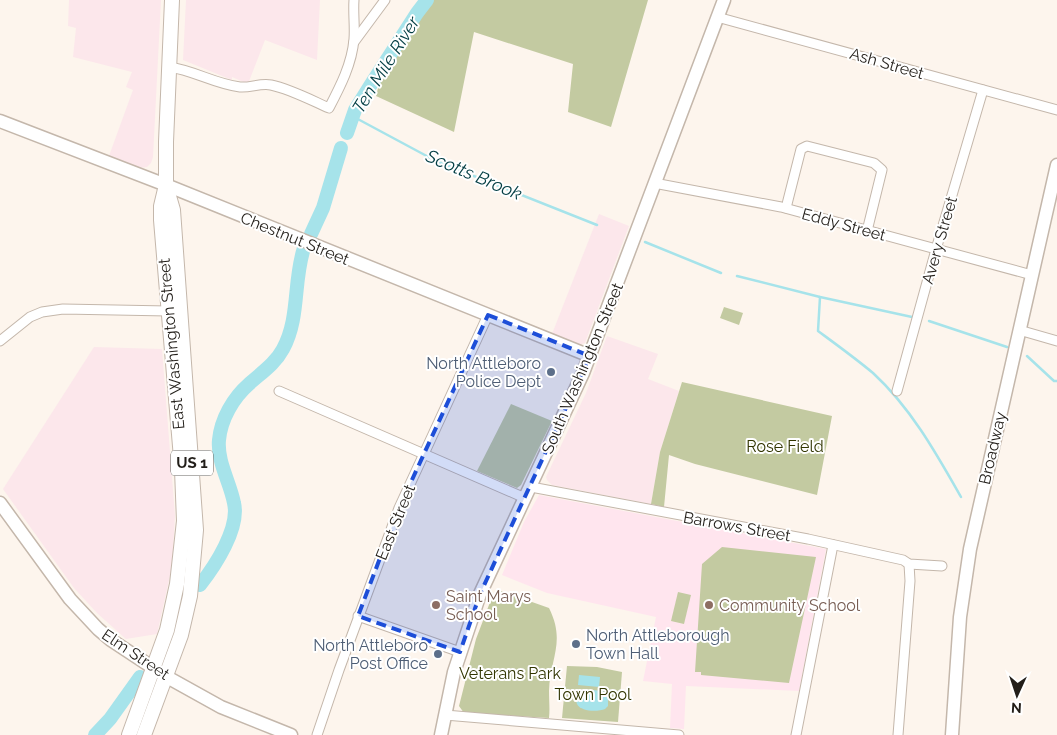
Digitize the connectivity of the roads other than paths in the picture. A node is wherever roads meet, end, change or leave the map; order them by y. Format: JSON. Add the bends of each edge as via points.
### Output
{"nodes":[{"id":1,"x":172,"y":0,"type":"edge"},
{"id":2,"x":354,"y":0,"type":"edge"},
{"id":3,"x":385,"y":0,"type":"edge"},
{"id":4,"x":724,"y":0,"type":"edge"},
{"id":5,"x":717,"y":17,"type":"junction"},
{"id":6,"x":354,"y":42,"type":"junction"},
{"id":7,"x":169,"y":67,"type":"junction"},
{"id":8,"x":982,"y":90,"type":"junction"},
{"id":9,"x":1057,"y":110,"type":"edge"},
{"id":10,"x":0,"y":121,"type":"edge"},
{"id":11,"x":1057,"y":165,"type":"edge"},
{"id":12,"x":654,"y":183,"type":"junction"},
{"id":13,"x":166,"y":185,"type":"junction"},
{"id":14,"x":786,"y":208,"type":"junction"},
{"id":15,"x":867,"y":231,"type":"junction"},
{"id":16,"x":936,"y":249,"type":"junction"},
{"id":17,"x":1032,"y":275,"type":"junction"},
{"id":18,"x":168,"y":311,"type":"junction"},
{"id":19,"x":488,"y":315,"type":"junction"},
{"id":20,"x":1018,"y":330,"type":"junction"},
{"id":21,"x":1057,"y":341,"type":"edge"},
{"id":22,"x":0,"y":342,"type":"edge"},
{"id":23,"x":590,"y":356,"type":"junction"},
{"id":24,"x":279,"y":391,"type":"dead end"},
{"id":25,"x":897,"y":391,"type":"dead end"},
{"id":26,"x":424,"y":454,"type":"junction"},
{"id":27,"x":528,"y":492,"type":"junction"},
{"id":28,"x":0,"y":503,"type":"edge"},
{"id":29,"x":833,"y":545,"type":"junction"},
{"id":30,"x":908,"y":564,"type":"junction"},
{"id":31,"x":942,"y":566,"type":"dead end"},
{"id":32,"x":358,"y":616,"type":"junction"},
{"id":33,"x":460,"y":652,"type":"junction"},
{"id":34,"x":153,"y":668,"type":"junction"},
{"id":35,"x":167,"y":677,"type":"junction"},
{"id":36,"x":445,"y":715,"type":"junction"},
{"id":37,"x":129,"y":735,"type":"edge"},
{"id":38,"x":144,"y":735,"type":"edge"},
{"id":39,"x":291,"y":735,"type":"edge"},
{"id":40,"x":317,"y":735,"type":"edge"},
{"id":41,"x":441,"y":735,"type":"edge"},
{"id":42,"x":677,"y":735,"type":"edge"},
{"id":43,"x":796,"y":735,"type":"edge"},
{"id":44,"x":898,"y":735,"type":"edge"},
{"id":45,"x":952,"y":735,"type":"edge"}],
"edges":[{"from":1,"to":7,"type":"main road","name":"East Washington Street","number":"US 1"},
{"from":2,"to":6,"type":"street"},
{"from":3,"to":6,"type":"street"},
{"from":4,"to":5,"type":"street","name":"South Washington Street"},
{"from":5,"to":8,"type":"street","name":"Ash Street"},
{"from":5,"to":12,"type":"street","name":"South Washington Street"},
{"from":6,"to":7,"type":"street","via":[[344,79],[329,108],[270,85],[241,88]]},
{"from":7,"to":13,"type":"main road","name":"East Washington Street","number":"US 1"},
{"from":8,"to":9,"type":"street","name":"Ash Street"},
{"from":8,"to":16,"type":"street","name":"Avery Street"},
{"from":10,"to":13,"type":"street","name":"Chestnut Street"},
{"from":11,"to":17,"type":"street","name":"Broadway"},
{"from":12,"to":14,"type":"street","name":"Eddy Street"},
{"from":12,"to":23,"type":"street","name":"South Washington Street"},
{"from":13,"to":18,"type":"main road","name":"East Washington Street","number":"US 1","via":[[160,220]]},
{"from":13,"to":19,"type":"street","name":"Chestnut Street"},
{"from":13,"to":35,"type":"main road","name":"East Washington Street","number":"US 1","via":[[173,210],[196,530],[188,608]]},
{"from":14,"to":15,"type":"street","name":"Eddy Street"},
{"from":14,"to":15,"type":"street","via":[[801,149],[807,146],[874,163],[882,170]]},
{"from":15,"to":16,"type":"street","name":"Eddy Street"},
{"from":16,"to":17,"type":"street","name":"Eddy Street"},
{"from":16,"to":25,"type":"street","name":"Avery Street"},
{"from":17,"to":20,"type":"street","name":"Broadway"},
{"from":18,"to":22,"type":"street","via":[[81,309],[42,312],[30,317]]},
{"from":18,"to":34,"type":"main road","name":"East Washington Street","number":"US 1","via":[[184,521],[174,604]]},
{"from":19,"to":23,"type":"street","name":"Chestnut Street"},
{"from":19,"to":26,"type":"street","name":"East Street"},
{"from":20,"to":21,"type":"street"},
{"from":20,"to":45,"type":"street","name":"Broadway","via":[[964,580]]},
{"from":23,"to":27,"type":"street","name":"South Washington Street"},
{"from":24,"to":26,"type":"street","name":"Barrows Street"},
{"from":26,"to":27,"type":"street","name":"Barrows Street"},
{"from":26,"to":32,"type":"street","name":"East Street","via":[[399,508]]},
{"from":27,"to":29,"type":"street","name":"Barrows Street"},
{"from":27,"to":33,"type":"street","name":"South Washington Street","via":[[480,594]]},
{"from":28,"to":34,"type":"street","name":"Elm Street","via":[[75,605],[111,640]]},
{"from":29,"to":30,"type":"street","name":"Barrows Street","via":[[904,560]]},
{"from":29,"to":43,"type":"street"},
{"from":30,"to":31,"type":"street","name":"Barrows Street"},
{"from":30,"to":44,"type":"street","via":[[910,581]]},
{"from":32,"to":33,"type":"street"},
{"from":32,"to":40,"type":"street","name":"East Street"},
{"from":33,"to":36,"type":"street","name":"South Washington Street"},
{"from":34,"to":35,"type":"street","name":"Elm Street"},
{"from":34,"to":37,"type":"main road","name":"East Washington Street","number":"US 1"},
{"from":35,"to":38,"type":"main road","name":"East Washington Street","number":"US 1"},
{"from":35,"to":39,"type":"street","name":"Elm Street","via":[[221,707]]},
{"from":36,"to":41,"type":"street","name":"South Washington Street"},
{"from":36,"to":42,"type":"street"}]}
